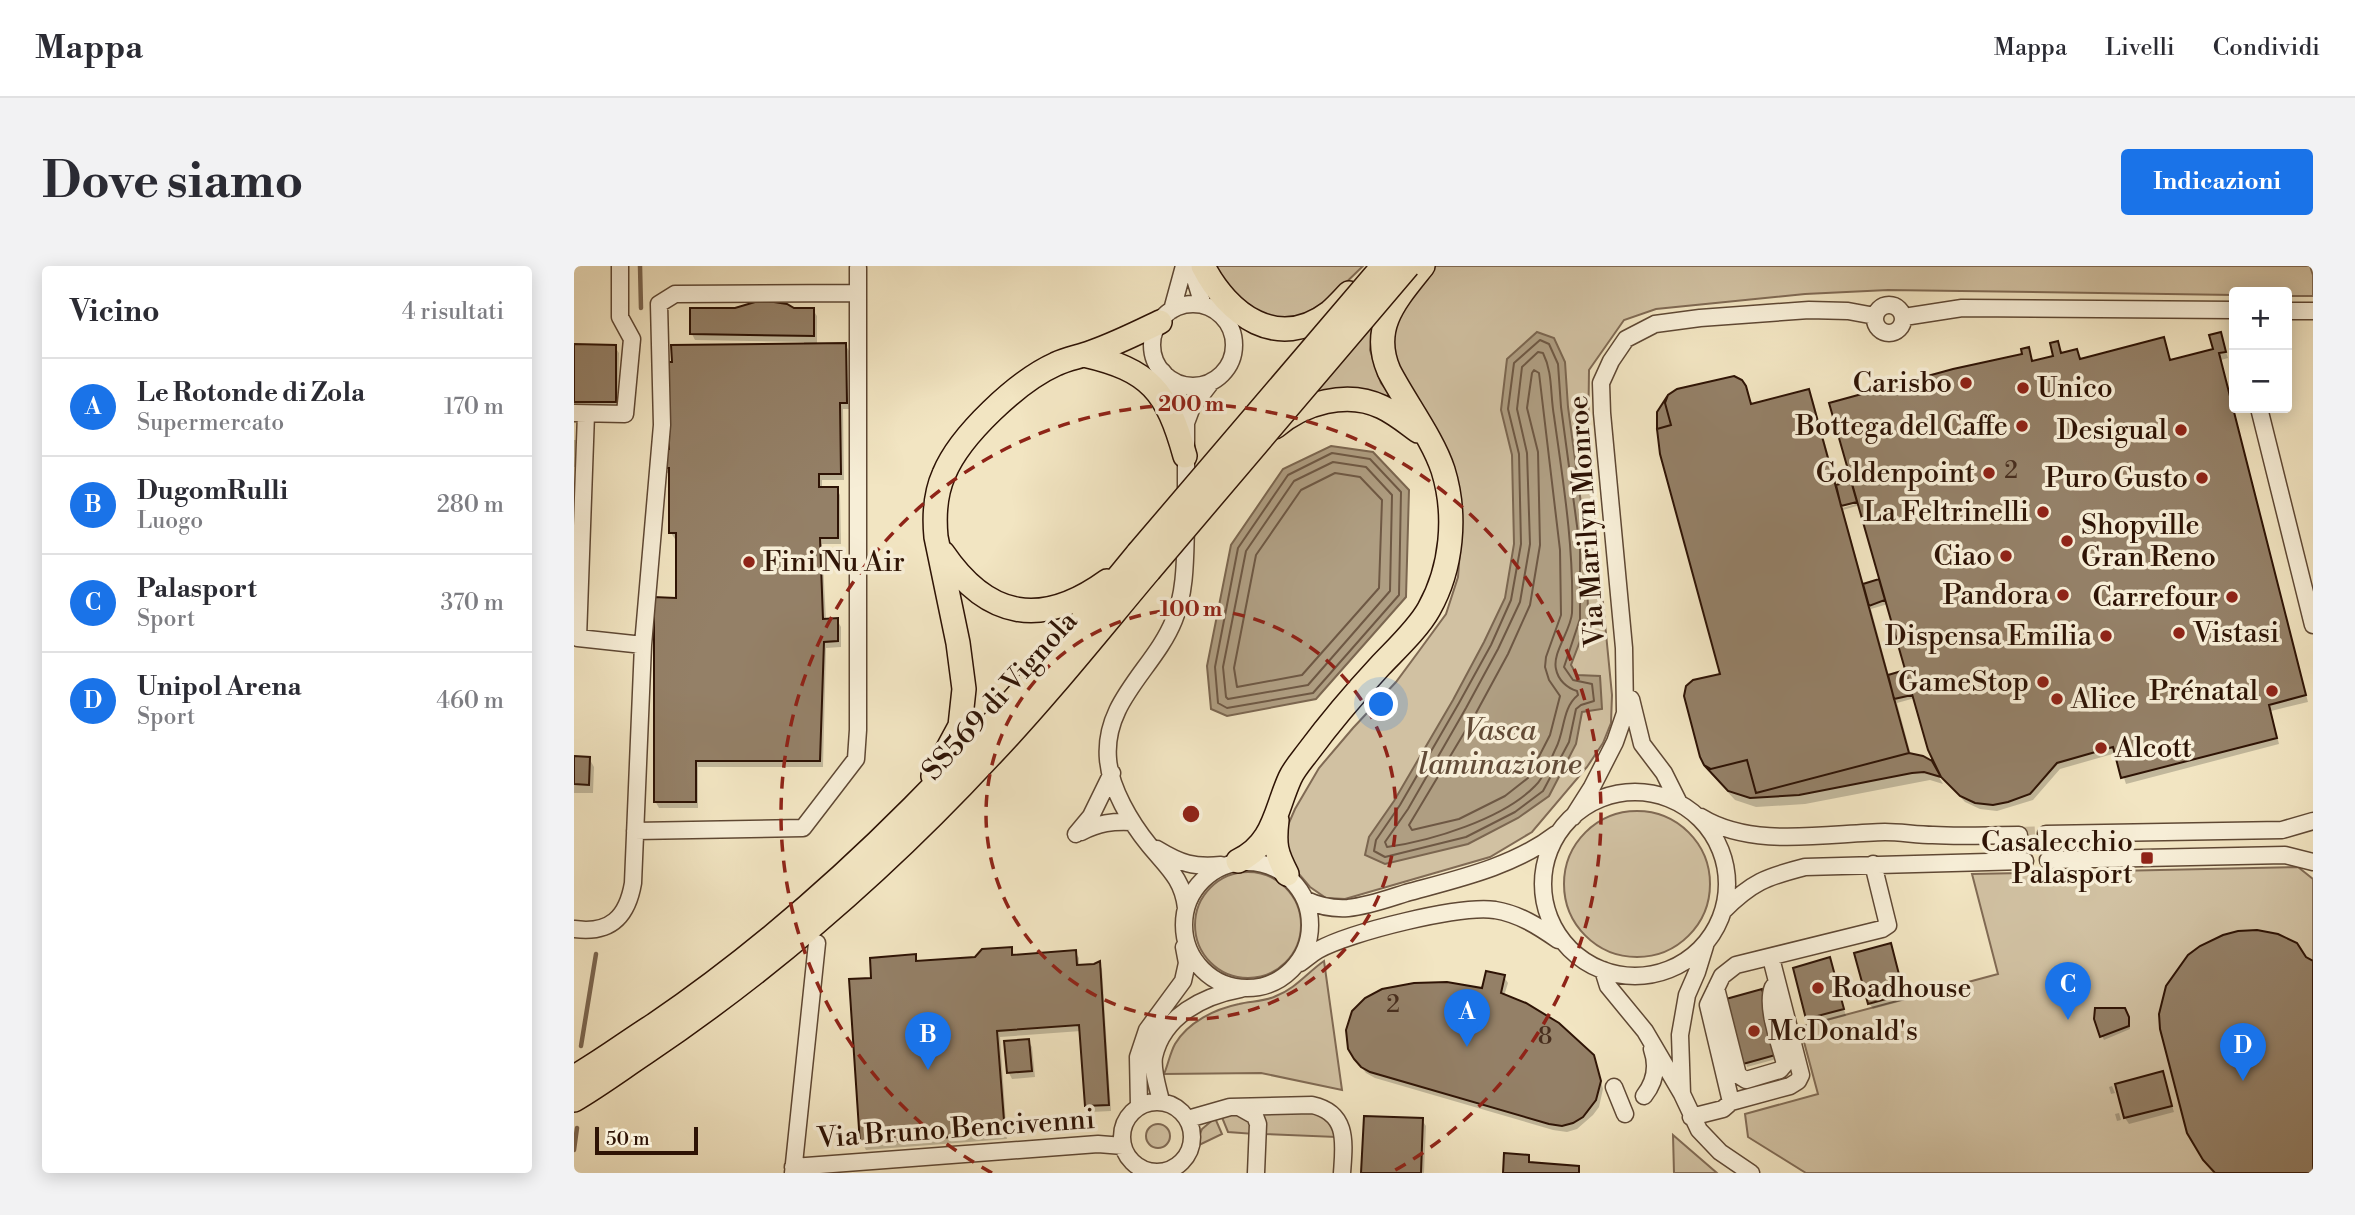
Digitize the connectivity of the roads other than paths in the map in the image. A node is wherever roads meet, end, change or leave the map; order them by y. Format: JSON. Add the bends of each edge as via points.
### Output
{"nodes":[{"id":1,"x":620,"y":266,"type":"edge"},
{"id":2,"x":1184,"y":266,"type":"edge"},
{"id":3,"x":1191,"y":266,"type":"edge"},
{"id":4,"x":1203,"y":266,"type":"edge"},
{"id":5,"x":1382,"y":266,"type":"edge"},
{"id":6,"x":1408,"y":266,"type":"edge"},
{"id":7,"x":1423,"y":266,"type":"edge"},
{"id":8,"x":858,"y":268,"type":"dead end"},
{"id":9,"x":858,"y":293,"type":"junction"},
{"id":10,"x":1203,"y":305,"type":"junction"},
{"id":11,"x":2229,"y":310,"type":"edge"},
{"id":12,"x":2292,"y":311,"type":"edge"},
{"id":13,"x":2313,"y":311,"type":"edge"},
{"id":14,"x":1166,"y":316,"type":"junction"},
{"id":15,"x":1084,"y":355,"type":"junction"},
{"id":16,"x":1162,"y":371,"type":"junction"},
{"id":17,"x":1213,"y":380,"type":"junction"},
{"id":18,"x":2260,"y":413,"type":"edge"},
{"id":19,"x":580,"y":414,"type":"edge"},
{"id":20,"x":1186,"y":423,"type":"junction"},
{"id":21,"x":1427,"y":438,"type":"junction"},
{"id":22,"x":1252,"y":448,"type":"junction"},
{"id":23,"x":1185,"y":456,"type":"junction"},
{"id":24,"x":938,"y":548,"type":"junction"},
{"id":25,"x":1138,"y":564,"type":"junction"},
{"id":26,"x":2313,"y":625,"type":"edge"},
{"id":27,"x":643,"y":645,"type":"junction"},
{"id":28,"x":1625,"y":665,"type":"junction"},
{"id":29,"x":1112,"y":773,"type":"junction"},
{"id":30,"x":1685,"y":807,"type":"junction"},
{"id":31,"x":1278,"y":814,"type":"junction"},
{"id":32,"x":1573,"y":817,"type":"junction"},
{"id":33,"x":2313,"y":821,"type":"edge"},
{"id":34,"x":1132,"y":822,"type":"junction"},
{"id":35,"x":1561,"y":830,"type":"junction"},
{"id":36,"x":635,"y":831,"type":"junction"},
{"id":37,"x":2046,"y":834,"type":"tunnel mouth"},
{"id":38,"x":2019,"y":835,"type":"tunnel mouth"},
{"id":39,"x":1147,"y":843,"type":"junction"},
{"id":40,"x":870,"y":850,"type":"junction"},
{"id":41,"x":2048,"y":860,"type":"dead end"},
{"id":42,"x":2025,"y":861,"type":"dead end"},
{"id":43,"x":1234,"y":862,"type":"junction"},
{"id":44,"x":2313,"y":862,"type":"edge"},
{"id":45,"x":1873,"y":864,"type":"junction"},
{"id":46,"x":1287,"y":874,"type":"junction"},
{"id":47,"x":1306,"y":900,"type":"junction"},
{"id":48,"x":1186,"y":908,"type":"junction"},
{"id":49,"x":1723,"y":911,"type":"junction"},
{"id":50,"x":1184,"y":928,"type":"junction"},
{"id":51,"x":574,"y":929,"type":"edge"},
{"id":52,"x":817,"y":943,"type":"dead end"},
{"id":53,"x":1705,"y":943,"type":"junction"},
{"id":54,"x":1568,"y":947,"type":"junction"},
{"id":55,"x":1771,"y":958,"type":"junction"},
{"id":56,"x":1295,"y":966,"type":"junction"},
{"id":57,"x":1603,"y":970,"type":"junction"},
{"id":58,"x":1776,"y":978,"type":"junction"},
{"id":59,"x":1716,"y":986,"type":"junction"},
{"id":60,"x":1250,"y":988,"type":"junction"},
{"id":61,"x":1645,"y":1031,"type":"junction"},
{"id":62,"x":574,"y":1077,"type":"edge"},
{"id":63,"x":1614,"y":1087,"type":"dead end"},
{"id":64,"x":1682,"y":1094,"type":"junction"},
{"id":65,"x":1644,"y":1096,"type":"dead end"},
{"id":66,"x":574,"y":1100,"type":"edge"},
{"id":67,"x":1161,"y":1101,"type":"junction"},
{"id":68,"x":1731,"y":1102,"type":"junction"},
{"id":69,"x":1139,"y":1106,"type":"junction"},
{"id":70,"x":1239,"y":1107,"type":"junction"},
{"id":71,"x":1625,"y":1114,"type":"dead end"},
{"id":72,"x":1692,"y":1117,"type":"junction"},
{"id":73,"x":1188,"y":1119,"type":"junction"},
{"id":74,"x":1123,"y":1146,"type":"junction"},
{"id":75,"x":793,"y":1170,"type":"edge"},
{"id":76,"x":1143,"y":1171,"type":"edge"},
{"id":77,"x":1256,"y":1173,"type":"edge"},
{"id":78,"x":1342,"y":1173,"type":"edge"},
{"id":79,"x":1751,"y":1173,"type":"edge"}],
"edges":[{"from":1,"to":19,"type":"street","via":[[620,317],[632,340],[625,414]]},
{"from":2,"to":14,"type":"street"},
{"from":3,"to":10,"type":"street"},
{"from":4,"to":5,"type":"highway","bridge":true,"via":[[1227,303],[1247,318],[1283,329],[1329,313]]},
{"from":5,"to":25,"type":"highway","name":"SS569 di Vignola","bridge":true},
{"from":6,"to":22,"type":"highway","name":"SS569 di Vignola","bridge":true},
{"from":7,"to":21,"type":"highway","via":[[1385,319],[1382,342],[1383,357]]},
{"from":8,"to":9,"type":"street"},
{"from":9,"to":27,"type":"street","via":[[675,294],[659,304],[662,425]]},
{"from":9,"to":36,"type":"street","via":[[856,759],[803,828]]},
{"from":10,"to":14,"type":"street","via":[[1187,304]]},
{"from":10,"to":17,"type":"street","via":[[1228,324],[1234,345],[1228,365]]},
{"from":11,"to":28,"type":"street","name":"Via Marilyn Monroe","via":[[1962,308],[1904,317],[1898,307],[1889,304],[1875,316],[1809,310],[1700,318],[1655,324],[1626,339],[1601,383]]},
{"from":12,"to":13,"type":"street"},
{"from":14,"to":15,"type":"highway"},
{"from":14,"to":16,"type":"street","via":[[1155,329],[1152,347]]},
{"from":15,"to":23,"type":"highway","via":[[1131,369],[1147,380],[1171,414]]},
{"from":15,"to":24,"type":"highway","via":[[1057,363],[1028,380],[986,418],[952,458],[937,498]]},
{"from":16,"to":17,"type":"street","via":[[1170,379],[1191,385]]},
{"from":16,"to":20,"type":"street","via":[[1177,390]]},
{"from":17,"to":20,"type":"street"},
{"from":18,"to":26,"type":"street"},
{"from":19,"to":27,"type":"street","via":[[578,638]]},
{"from":20,"to":23,"type":"street"},
{"from":21,"to":22,"type":"highway","bridge":true,"via":[[1380,405],[1325,401],[1293,414]]},
{"from":21,"to":31,"type":"highway","via":[[1443,471],[1449,498],[1444,578],[1427,612],[1337,713],[1291,777]]},
{"from":22,"to":25,"type":"highway","name":"SS569 di Vignola","bridge":true},
{"from":23,"to":29,"type":"street","via":[[1181,599],[1173,622],[1110,728]]},
{"from":24,"to":25,"type":"highway","via":[[974,589],[1003,605],[1032,612],[1063,607]]},
{"from":24,"to":40,"type":"highway","via":[[964,689],[960,726],[937,772]]},
{"from":25,"to":40,"type":"highway","name":"SS569 di Vignola","via":[[935,787]]},
{"from":25,"to":66,"type":"highway","name":"SS569 di Vignola","via":[[991,756],[907,841],[808,931],[697,1018]]},
{"from":27,"to":36,"type":"street"},
{"from":28,"to":30,"type":"street","name":"Via Marilyn Monroe","via":[[1642,744]]},
{"from":28,"to":32,"type":"street","name":"Via Marilyn Monroe","via":[[1625,713],[1615,742]]},
{"from":29,"to":34,"type":"street"},
{"from":29,"to":34,"type":"street","via":[[1091,816],[1076,834],[1098,823]]},
{"from":30,"to":32,"type":"street","via":[[1658,795],[1635,792],[1591,803]]},
{"from":30,"to":38,"type":"street","via":[[1714,825],[1755,835]]},
{"from":30,"to":49,"type":"street","via":[[1704,823],[1723,856]]},
{"from":31,"to":43,"type":"highway","via":[[1256,851]]},
{"from":31,"to":46,"type":"highway","via":[[1275,845]]},
{"from":32,"to":35,"type":"street"},
{"from":33,"to":37,"type":"street","via":[[2282,830]]},
{"from":34,"to":39,"type":"street"},
{"from":35,"to":47,"type":"street","via":[[1514,859],[1444,884],[1348,908],[1329,908]]},
{"from":35,"to":54,"type":"street","via":[[1547,859],[1543,890],[1550,921]]},
{"from":36,"to":51,"type":"street","via":[[633,883],[624,911],[615,922],[594,930]]},
{"from":39,"to":43,"type":"street","via":[[1172,858],[1201,867]]},
{"from":39,"to":48,"type":"street","via":[[1184,889]]},
{"from":40,"to":62,"type":"highway","name":"SS569 di Vignola","via":[[788,925],[703,992]]},
{"from":41,"to":44,"type":"street","via":[[2285,855]]},
{"from":42,"to":45,"type":"street"},
{"from":43,"to":46,"type":"street","via":[[1260,863]]},
{"from":43,"to":48,"type":"street","via":[[1200,882]]},
{"from":45,"to":49,"type":"street","via":[[1805,867],[1770,876],[1743,891]]},
{"from":45,"to":55,"type":"street","via":[[1888,925]]},
{"from":46,"to":47,"type":"street"},
{"from":47,"to":56,"type":"street","via":[[1310,934]]},
{"from":48,"to":50,"type":"street"},
{"from":49,"to":53,"type":"street"},
{"from":50,"to":60,"type":"street","via":[[1187,944],[1204,971],[1218,981]]},
{"from":50,"to":69,"type":"street","via":[[1187,963],[1183,981],[1147,1030],[1138,1057]]},
{"from":52,"to":75,"type":"street"},
{"from":53,"to":57,"type":"street","via":[[1681,964],[1650,974]]},
{"from":53,"to":64,"type":"street","via":[[1679,1035]]},
{"from":54,"to":56,"type":"street","via":[[1513,914],[1463,910],[1341,940]]},
{"from":54,"to":57,"type":"street"},
{"from":55,"to":58,"type":"street"},
{"from":55,"to":59,"type":"street","via":[[1737,965]]},
{"from":56,"to":60,"type":"street","via":[[1267,985]]},
{"from":57,"to":61,"type":"street","via":[[1608,986]]},
{"from":58,"to":59,"type":"street","via":[[1770,998],[1785,1064],[1780,1070],[1746,1080],[1738,1075]]},
{"from":58,"to":68,"type":"street","via":[[1801,1075],[1790,1086]]},
{"from":59,"to":68,"type":"street","via":[[1708,1005]]},
{"from":60,"to":67,"type":"street","via":[[1204,999],[1170,1025],[1154,1059]]},
{"from":61,"to":64,"type":"street"},
{"from":61,"to":65,"type":"street","via":[[1654,1056],[1655,1079]]},
{"from":63,"to":71,"type":"street"},
{"from":64,"to":72,"type":"street"},
{"from":67,"to":69,"type":"street"},
{"from":67,"to":73,"type":"street","via":[[1181,1110]]},
{"from":68,"to":72,"type":"street","via":[[1723,1109]]},
{"from":69,"to":74,"type":"street","via":[[1126,1119]]},
{"from":70,"to":73,"type":"street"},
{"from":70,"to":77,"type":"street","via":[[1255,1116],[1258,1124]]},
{"from":70,"to":78,"type":"street","via":[[1322,1107],[1341,1129]]},
{"from":72,"to":79,"type":"street","via":[[1720,1152]]},
{"from":73,"to":76,"type":"street","via":[[1193,1140],[1184,1160],[1165,1171]]},
{"from":74,"to":75,"type":"street","name":"Via Bruno Bencivenni","via":[[1098,1144]]},
{"from":74,"to":76,"type":"street"}]}
